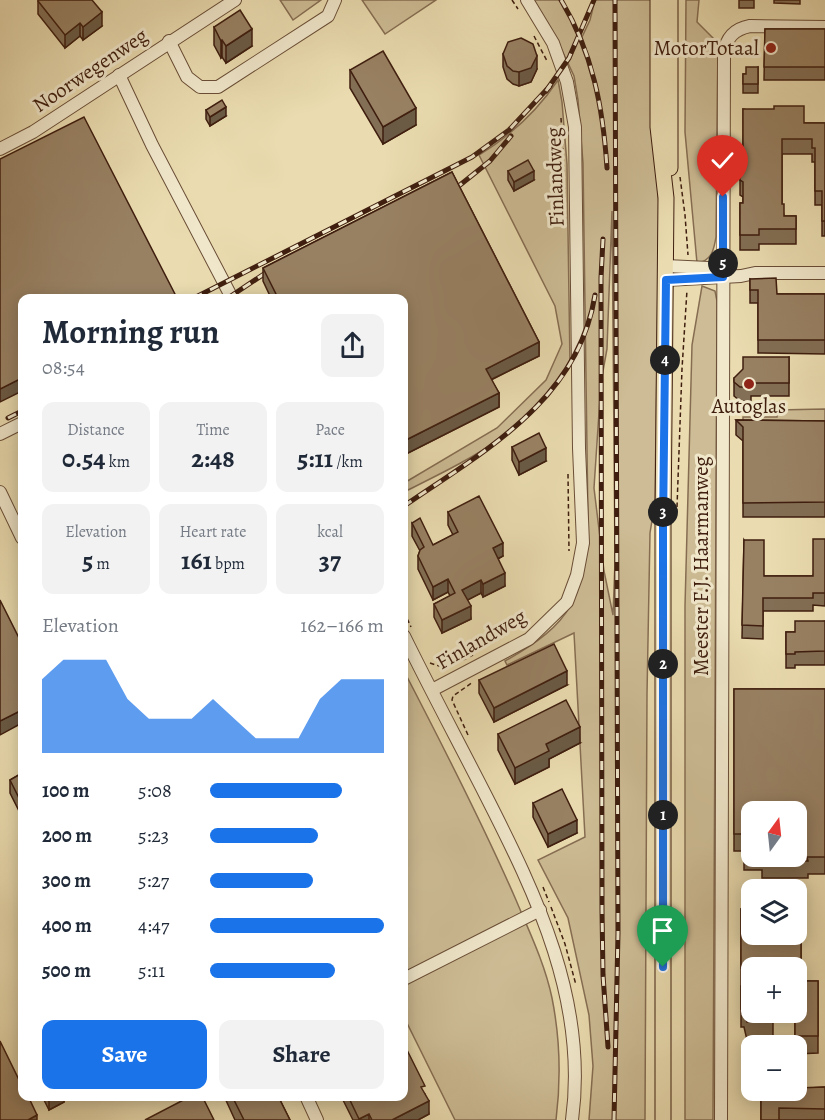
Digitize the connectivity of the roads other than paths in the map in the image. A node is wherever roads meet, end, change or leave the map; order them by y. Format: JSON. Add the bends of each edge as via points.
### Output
{"nodes":[{"id":1,"x":235,"y":0,"type":"edge"},
{"id":2,"x":334,"y":0,"type":"edge"},
{"id":3,"x":527,"y":0,"type":"edge"},
{"id":4,"x":658,"y":0,"type":"edge"},
{"id":5,"x":670,"y":0,"type":"edge"},
{"id":6,"x":825,"y":27,"type":"edge"},
{"id":7,"x":169,"y":41,"type":"junction"},
{"id":8,"x":119,"y":75,"type":"junction"},
{"id":9,"x":0,"y":149,"type":"edge"},
{"id":10,"x":666,"y":198,"type":"junction"},
{"id":11,"x":666,"y":273,"type":"junction"},
{"id":12,"x":723,"y":273,"type":"junction"},
{"id":13,"x":825,"y":273,"type":"edge"},
{"id":14,"x":230,"y":294,"type":"edge"},
{"id":15,"x":18,"y":425,"type":"edge"},
{"id":16,"x":0,"y":434,"type":"edge"},
{"id":17,"x":0,"y":492,"type":"edge"},
{"id":18,"x":18,"y":530,"type":"edge"},
{"id":19,"x":408,"y":644,"type":"edge"},
{"id":20,"x":432,"y":690,"type":"junction"},
{"id":21,"x":540,"y":910,"type":"junction"},
{"id":22,"x":408,"y":977,"type":"edge"},
{"id":23,"x":308,"y":1101,"type":"edge"},
{"id":24,"x":317,"y":1120,"type":"edge"},
{"id":25,"x":572,"y":1120,"type":"edge"},
{"id":26,"x":663,"y":1120,"type":"edge"},
{"id":27,"x":721,"y":1120,"type":"edge"}],
"edges":[{"from":1,"to":7,"type":"street","name":"Noorwegenweg"},
{"from":2,"to":7,"type":"street","name":"Noorwegenweg","via":[[328,16],[218,87],[200,87],[187,77]]},
{"from":3,"to":20,"type":"street","name":"Finlandweg","via":[[553,43],[567,82],[575,127],[583,543],[567,602],[529,639]]},
{"from":4,"to":10,"type":"main road","name":"Meester F.J. Haarmanweg","via":[[658,127]]},
{"from":5,"to":10,"type":"main road","name":"Meester F.J. Haarmanweg","via":[[671,156]]},
{"from":6,"to":12,"type":"street","name":"Meester F.J. Haarmanweg","via":[[750,26],[734,32],[725,46]]},
{"from":7,"to":8,"type":"street","name":"Noorwegenweg"},
{"from":8,"to":9,"type":"street","name":"Noorwegenweg"},
{"from":8,"to":14,"type":"street"},
{"from":10,"to":11,"type":"main road","name":"Meester F.J. Haarmanweg"},
{"from":11,"to":12,"type":"street"},
{"from":11,"to":26,"type":"main road","name":"Meester F.J. Haarmanweg"},
{"from":12,"to":13,"type":"street"},
{"from":12,"to":27,"type":"street","name":"Meester F.J. Haarmanweg"},
{"from":15,"to":16,"type":"street"},
{"from":17,"to":18,"type":"street"},
{"from":19,"to":20,"type":"street"},
{"from":20,"to":21,"type":"street","name":"Finlandweg"},
{"from":21,"to":22,"type":"street"},
{"from":21,"to":25,"type":"street","name":"Finlandweg","via":[[569,1003],[574,1052]]},
{"from":23,"to":24,"type":"street"}]}
